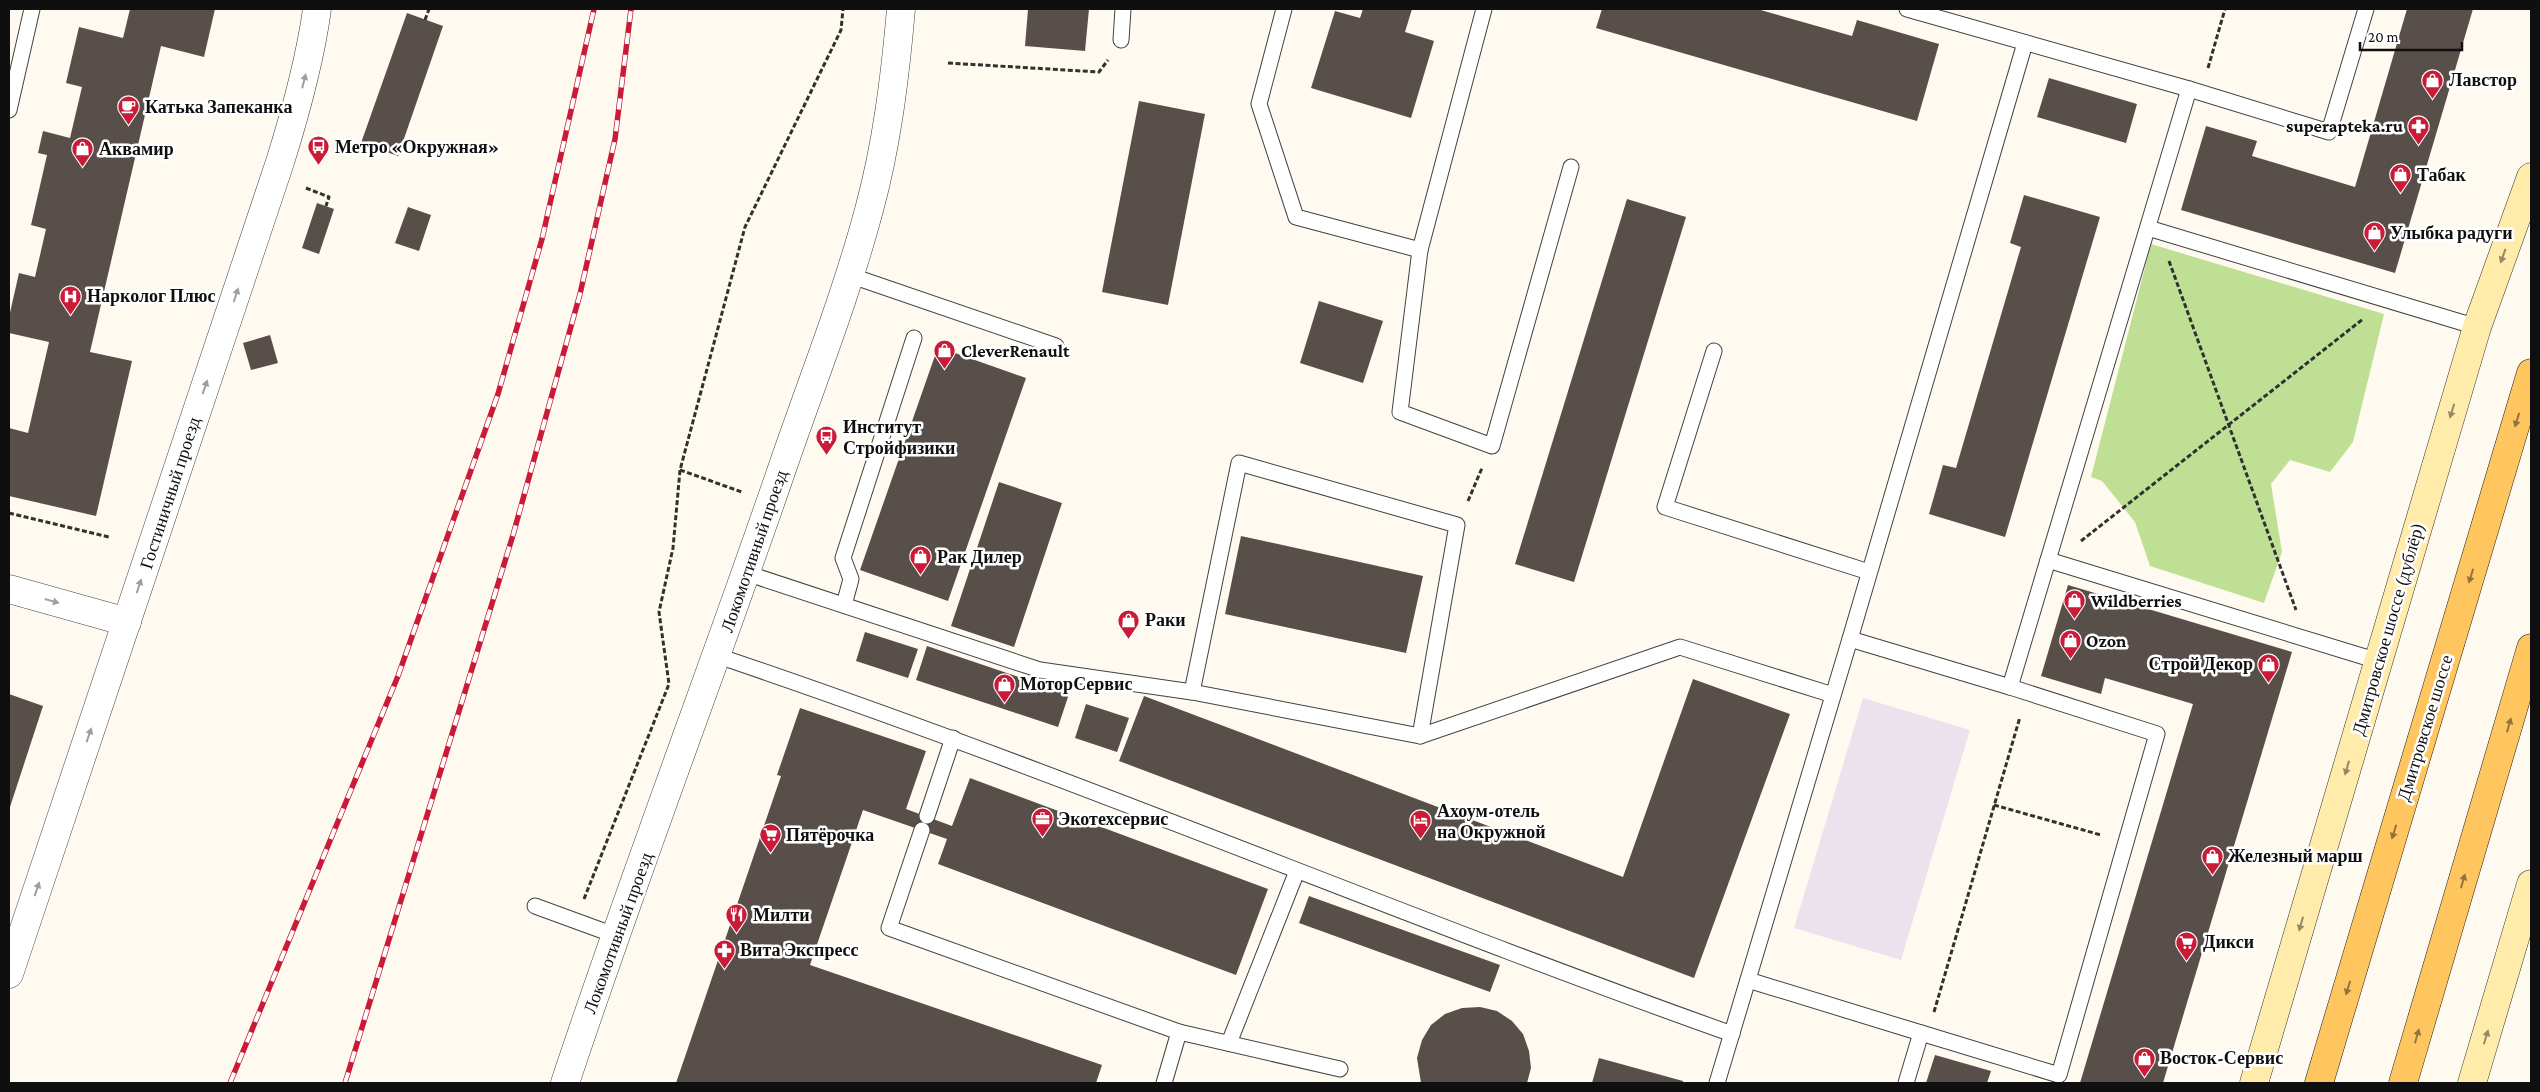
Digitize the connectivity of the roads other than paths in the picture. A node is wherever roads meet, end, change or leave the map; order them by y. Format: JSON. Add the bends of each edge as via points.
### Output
{"nodes":[{"id":1,"x":32,"y":9,"type":"edge"},
{"id":2,"x":317,"y":9,"type":"edge"},
{"id":3,"x":901,"y":9,"type":"edge"},
{"id":4,"x":1123,"y":9,"type":"edge"},
{"id":5,"x":1284,"y":9,"type":"edge"},
{"id":6,"x":1484,"y":9,"type":"edge"},
{"id":7,"x":1907,"y":9,"type":"edge"},
{"id":8,"x":2366,"y":9,"type":"edge"},
{"id":9,"x":1121,"y":40,"type":"road end"},
{"id":10,"x":2025,"y":43,"type":"junction"},
{"id":11,"x":2195,"y":91,"type":"junction"},
{"id":12,"x":9,"y":110,"type":"edge"},
{"id":13,"x":1571,"y":167,"type":"dead end"},
{"id":14,"x":2531,"y":177,"type":"edge"},
{"id":15,"x":2153,"y":230,"type":"junction"},
{"id":16,"x":1420,"y":250,"type":"junction"},
{"id":17,"x":849,"y":275,"type":"junction"},
{"id":18,"x":2477,"y":327,"type":"junction"},
{"id":19,"x":914,"y":338,"type":"dead end"},
{"id":20,"x":1056,"y":346,"type":"dead end"},
{"id":21,"x":1714,"y":351,"type":"dead end"},
{"id":22,"x":2531,"y":373,"type":"edge"},
{"id":23,"x":2052,"y":561,"type":"junction"},
{"id":24,"x":1869,"y":572,"type":"junction"},
{"id":25,"x":746,"y":573,"type":"junction"},
{"id":26,"x":9,"y":589,"type":"edge"},
{"id":27,"x":844,"y":605,"type":"junction"},
{"id":28,"x":127,"y":622,"type":"junction"},
{"id":29,"x":1850,"y":639,"type":"junction"},
{"id":30,"x":2531,"y":648,"type":"edge"},
{"id":31,"x":718,"y":656,"type":"junction"},
{"id":32,"x":2378,"y":660,"type":"junction"},
{"id":33,"x":2010,"y":687,"type":"junction"},
{"id":34,"x":1192,"y":692,"type":"junction"},
{"id":35,"x":1833,"y":695,"type":"junction"},
{"id":36,"x":1420,"y":736,"type":"junction"},
{"id":37,"x":953,"y":738,"type":"junction"},
{"id":38,"x":1297,"y":871,"type":"junction"},
{"id":39,"x":2531,"y":884,"type":"edge"},
{"id":40,"x":535,"y":906,"type":"dead end"},
{"id":41,"x":617,"y":936,"type":"junction"},
{"id":42,"x":9,"y":974,"type":"edge"},
{"id":43,"x":1748,"y":980,"type":"junction"},
{"id":44,"x":1179,"y":1032,"type":"junction"},
{"id":45,"x":1732,"y":1034,"type":"junction"},
{"id":46,"x":1924,"y":1034,"type":"junction"},
{"id":47,"x":1229,"y":1043,"type":"junction"},
{"id":48,"x":1340,"y":1069,"type":"dead end"},
{"id":49,"x":565,"y":1083,"type":"edge"},
{"id":50,"x":1164,"y":1083,"type":"edge"},
{"id":51,"x":1717,"y":1083,"type":"edge"},
{"id":52,"x":1906,"y":1083,"type":"edge"},
{"id":53,"x":2254,"y":1083,"type":"edge"},
{"id":54,"x":2319,"y":1083,"type":"edge"},
{"id":55,"x":2403,"y":1083,"type":"edge"},
{"id":56,"x":2472,"y":1083,"type":"edge"}],
"edges":[{"from":1,"to":12,"type":"lane"},
{"from":28,"to":2,"type":"street","name":"Гостиничный проезд","one_way":true,"via":[[294,119],[312,46]]},
{"from":3,"to":17,"type":"street","name":"Локомотивный проезд","via":[[883,150],[870,209]]},
{"from":4,"to":9,"type":"lane"},
{"from":5,"to":16,"type":"lane","via":[[1259,104],[1296,217]]},
{"from":6,"to":16,"type":"lane"},
{"from":7,"to":10,"type":"lane"},
{"from":8,"to":11,"type":"lane","via":[[2329,132]]},
{"from":10,"to":11,"type":"lane"},
{"from":10,"to":24,"type":"lane"},
{"from":11,"to":15,"type":"lane"},
{"from":13,"to":16,"type":"lane","via":[[1492,446],[1400,412]]},
{"from":14,"to":18,"type":"main road","name":"Дмитровское шоссе (дублёр)","one_way":true},
{"from":15,"to":18,"type":"lane"},
{"from":15,"to":23,"type":"lane"},
{"from":17,"to":20,"type":"lane"},
{"from":17,"to":25,"type":"street","name":"Локомотивный проезд"},
{"from":18,"to":32,"type":"main road","name":"Дмитровское шоссе (дублёр)","one_way":true},
{"from":19,"to":27,"type":"lane","via":[[843,558],[851,579]]},
{"from":21,"to":24,"type":"lane","via":[[1665,507]]},
{"from":22,"to":54,"type":"main road","name":"Дмитровское шоссе","one_way":true},
{"from":23,"to":32,"type":"lane"},
{"from":23,"to":33,"type":"lane"},
{"from":24,"to":29,"type":"lane"},
{"from":25,"to":27,"type":"lane"},
{"from":25,"to":31,"type":"street","name":"Локомотивный проезд"},
{"from":26,"to":28,"type":"street","one_way":true},
{"from":27,"to":34,"type":"lane","via":[[1040,670]]},
{"from":42,"to":28,"type":"street","name":"Гостиничный проезд","one_way":true},
{"from":29,"to":33,"type":"lane"},
{"from":29,"to":35,"type":"lane"},
{"from":55,"to":30,"type":"main road","one_way":true},
{"from":31,"to":37,"type":"lane"},
{"from":31,"to":41,"type":"street","name":"Локомотивный проезд"},
{"from":32,"to":53,"type":"main road","name":"Дмитровское шоссе (дублёр)","one_way":true},
{"from":33,"to":46,"type":"lane","via":[[2157,734],[2058,1074]]},
{"from":34,"to":36,"type":"lane"},
{"from":34,"to":36,"type":"lane","via":[[1239,463],[1457,525]]},
{"from":35,"to":36,"type":"lane","via":[[1680,647]]},
{"from":35,"to":43,"type":"lane"},
{"from":37,"to":38,"type":"lane"},
{"from":37,"to":44,"type":"lane","via":[[889,928]]},
{"from":38,"to":45,"type":"lane"},
{"from":38,"to":47,"type":"lane"},
{"from":56,"to":39,"type":"main road","one_way":true},
{"from":40,"to":41,"type":"lane"},
{"from":41,"to":49,"type":"street","name":"Локомотивный проезд"},
{"from":43,"to":45,"type":"lane"},
{"from":43,"to":46,"type":"lane"},
{"from":44,"to":47,"type":"lane"},
{"from":44,"to":50,"type":"lane"},
{"from":45,"to":51,"type":"lane"},
{"from":46,"to":52,"type":"lane"},
{"from":47,"to":48,"type":"lane"}]}
